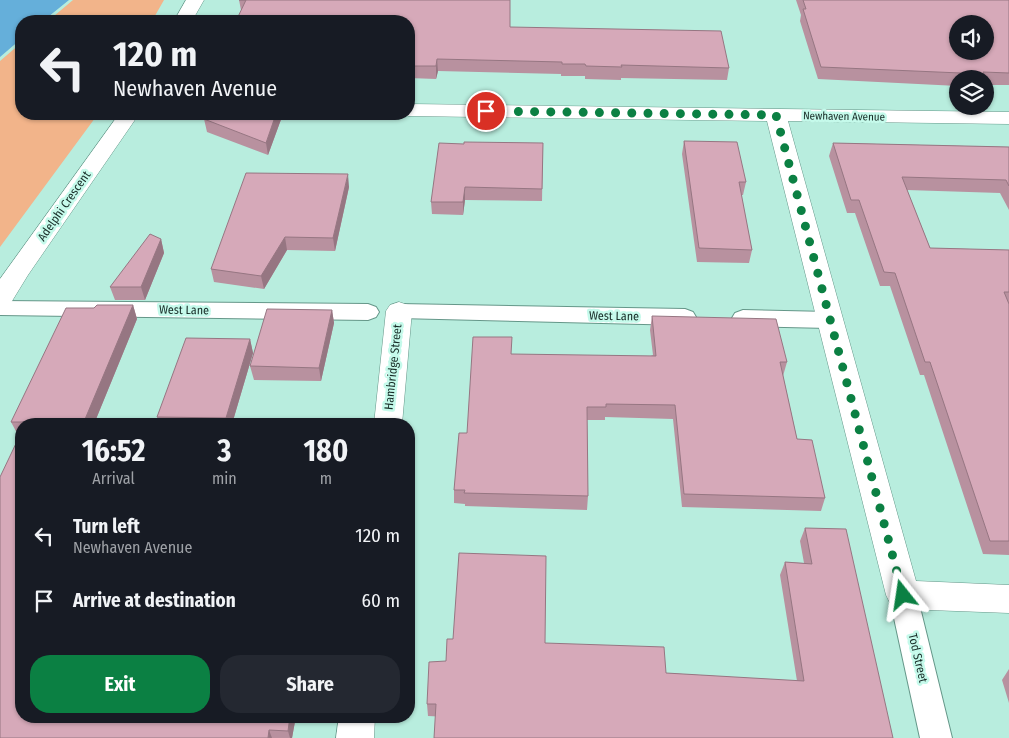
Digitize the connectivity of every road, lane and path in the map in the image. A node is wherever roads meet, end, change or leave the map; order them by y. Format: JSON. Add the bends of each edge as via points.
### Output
{"nodes":[{"id":1,"x":195,"y":0,"type":"edge"},
{"id":2,"x":186,"y":15,"type":"edge"},
{"id":3,"x":415,"y":110,"type":"edge"},
{"id":4,"x":776,"y":115,"type":"junction"},
{"id":5,"x":1009,"y":118,"type":"edge"},
{"id":6,"x":126,"y":120,"type":"edge"},
{"id":7,"x":0,"y":300,"type":"edge"},
{"id":8,"x":0,"y":308,"type":"edge"},
{"id":9,"x":399,"y":311,"type":"joint"},
{"id":10,"x":368,"y":312,"type":"dead end"},
{"id":11,"x":829,"y":320,"type":"junction"},
{"id":12,"x":389,"y":418,"type":"edge"},
{"id":13,"x":903,"y":595,"type":"junction"},
{"id":14,"x":1009,"y":599,"type":"edge"},
{"id":15,"x":356,"y":723,"type":"edge"},
{"id":16,"x":355,"y":738,"type":"edge"},
{"id":17,"x":936,"y":738,"type":"edge"}],
"edges":[{"from":1,"to":2,"type":"street"},
{"from":3,"to":4,"type":"street","name":"Newhaven Avenue"},
{"from":4,"to":5,"type":"street","name":"Newhaven Avenue"},
{"from":4,"to":11,"type":"street","name":"Tod Street"},
{"from":6,"to":7,"type":"street","name":"Adelphi Crescent"},
{"from":8,"to":10,"type":"lane","name":"West Lane"},
{"from":9,"to":11,"type":"lane","name":"West Lane"},
{"from":9,"to":12,"type":"street","name":"Hambridge Street"},
{"from":11,"to":13,"type":"street","name":"Tod Street"},
{"from":13,"to":14,"type":"street"},
{"from":13,"to":17,"type":"lane","name":"Tod Street"},
{"from":15,"to":16,"type":"street"}]}
